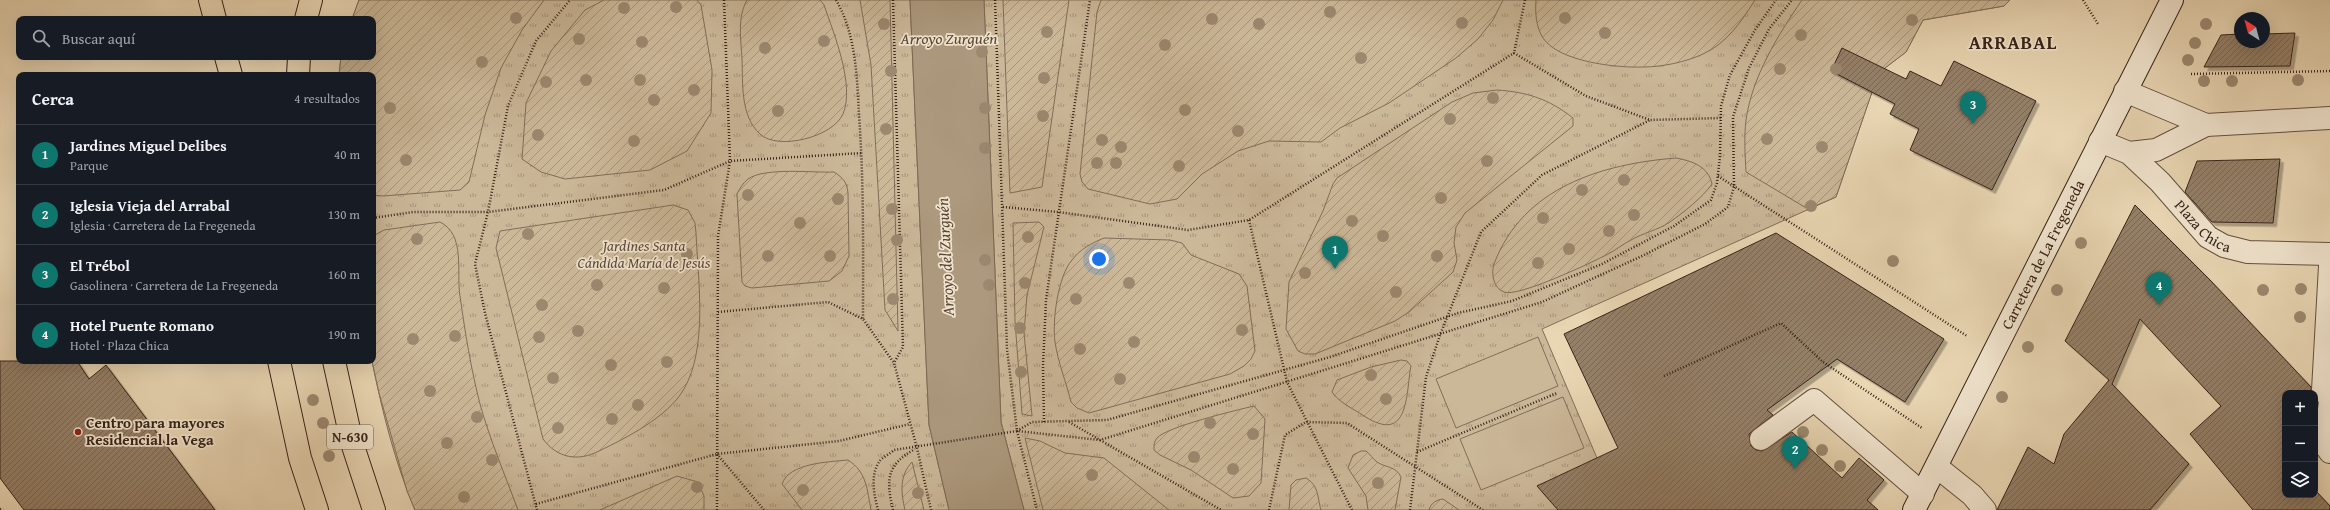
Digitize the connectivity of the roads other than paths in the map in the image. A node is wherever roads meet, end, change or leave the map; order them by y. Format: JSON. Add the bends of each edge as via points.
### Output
{"nodes":[{"id":1,"x":210,"y":0,"type":"edge"},
{"id":2,"x":311,"y":0,"type":"edge"},
{"id":3,"x":2172,"y":0,"type":"edge"},
{"id":4,"x":214,"y":16,"type":"edge"},
{"id":5,"x":307,"y":16,"type":"edge"},
{"id":6,"x":227,"y":60,"type":"edge"},
{"id":7,"x":299,"y":60,"type":"edge"},
{"id":8,"x":230,"y":72,"type":"edge"},
{"id":9,"x":298,"y":72,"type":"edge"},
{"id":10,"x":2125,"y":91,"type":"junction"},
{"id":11,"x":2330,"y":118,"type":"edge"},
{"id":12,"x":2206,"y":125,"type":"junction"},
{"id":13,"x":2100,"y":141,"type":"junction"},
{"id":14,"x":2129,"y":153,"type":"junction"},
{"id":15,"x":2330,"y":254,"type":"edge"},
{"id":16,"x":2330,"y":266,"type":"edge"},
{"id":17,"x":280,"y":364,"type":"edge"},
{"id":18,"x":335,"y":364,"type":"edge"},
{"id":19,"x":2329,"y":397,"type":"edge"},
{"id":20,"x":1761,"y":439,"type":"dead end"},
{"id":21,"x":2330,"y":452,"type":"edge"},
{"id":22,"x":1937,"y":467,"type":"junction"},
{"id":23,"x":1918,"y":502,"type":"edge"},
{"id":24,"x":318,"y":510,"type":"edge"},
{"id":25,"x":374,"y":510,"type":"edge"},
{"id":26,"x":1985,"y":510,"type":"edge"}],
"edges":[{"from":1,"to":4,"type":"highway"},
{"from":2,"to":5,"type":"highway"},
{"from":3,"to":10,"type":"street","name":"Carretera de La Fregeneda"},
{"from":6,"to":8,"type":"highway"},
{"from":7,"to":9,"type":"highway"},
{"from":10,"to":12,"type":"street"},
{"from":10,"to":13,"type":"street","name":"Carretera de La Fregeneda"},
{"from":11,"to":12,"type":"street"},
{"from":12,"to":14,"type":"street","via":[[2156,150]]},
{"from":13,"to":14,"type":"street","name":"Plaza Chica"},
{"from":13,"to":22,"type":"street","name":"Carretera de La Fregeneda"},
{"from":14,"to":15,"type":"street","name":"Plaza Chica","via":[[2160,182],[2208,237],[2224,246],[2248,252]]},
{"from":16,"to":19,"type":"street","via":[[2324,390]]},
{"from":17,"to":24,"type":"highway","via":[[300,458]]},
{"from":18,"to":25,"type":"highway","number":"N-630","via":[[352,443]]},
{"from":19,"to":21,"type":"street","via":[[2325,445]]},
{"from":20,"to":23,"type":"street","via":[[1814,400]]},
{"from":22,"to":23,"type":"street","name":"Carretera de La Fregeneda"},
{"from":22,"to":26,"type":"street","via":[[1972,495]]}]}
